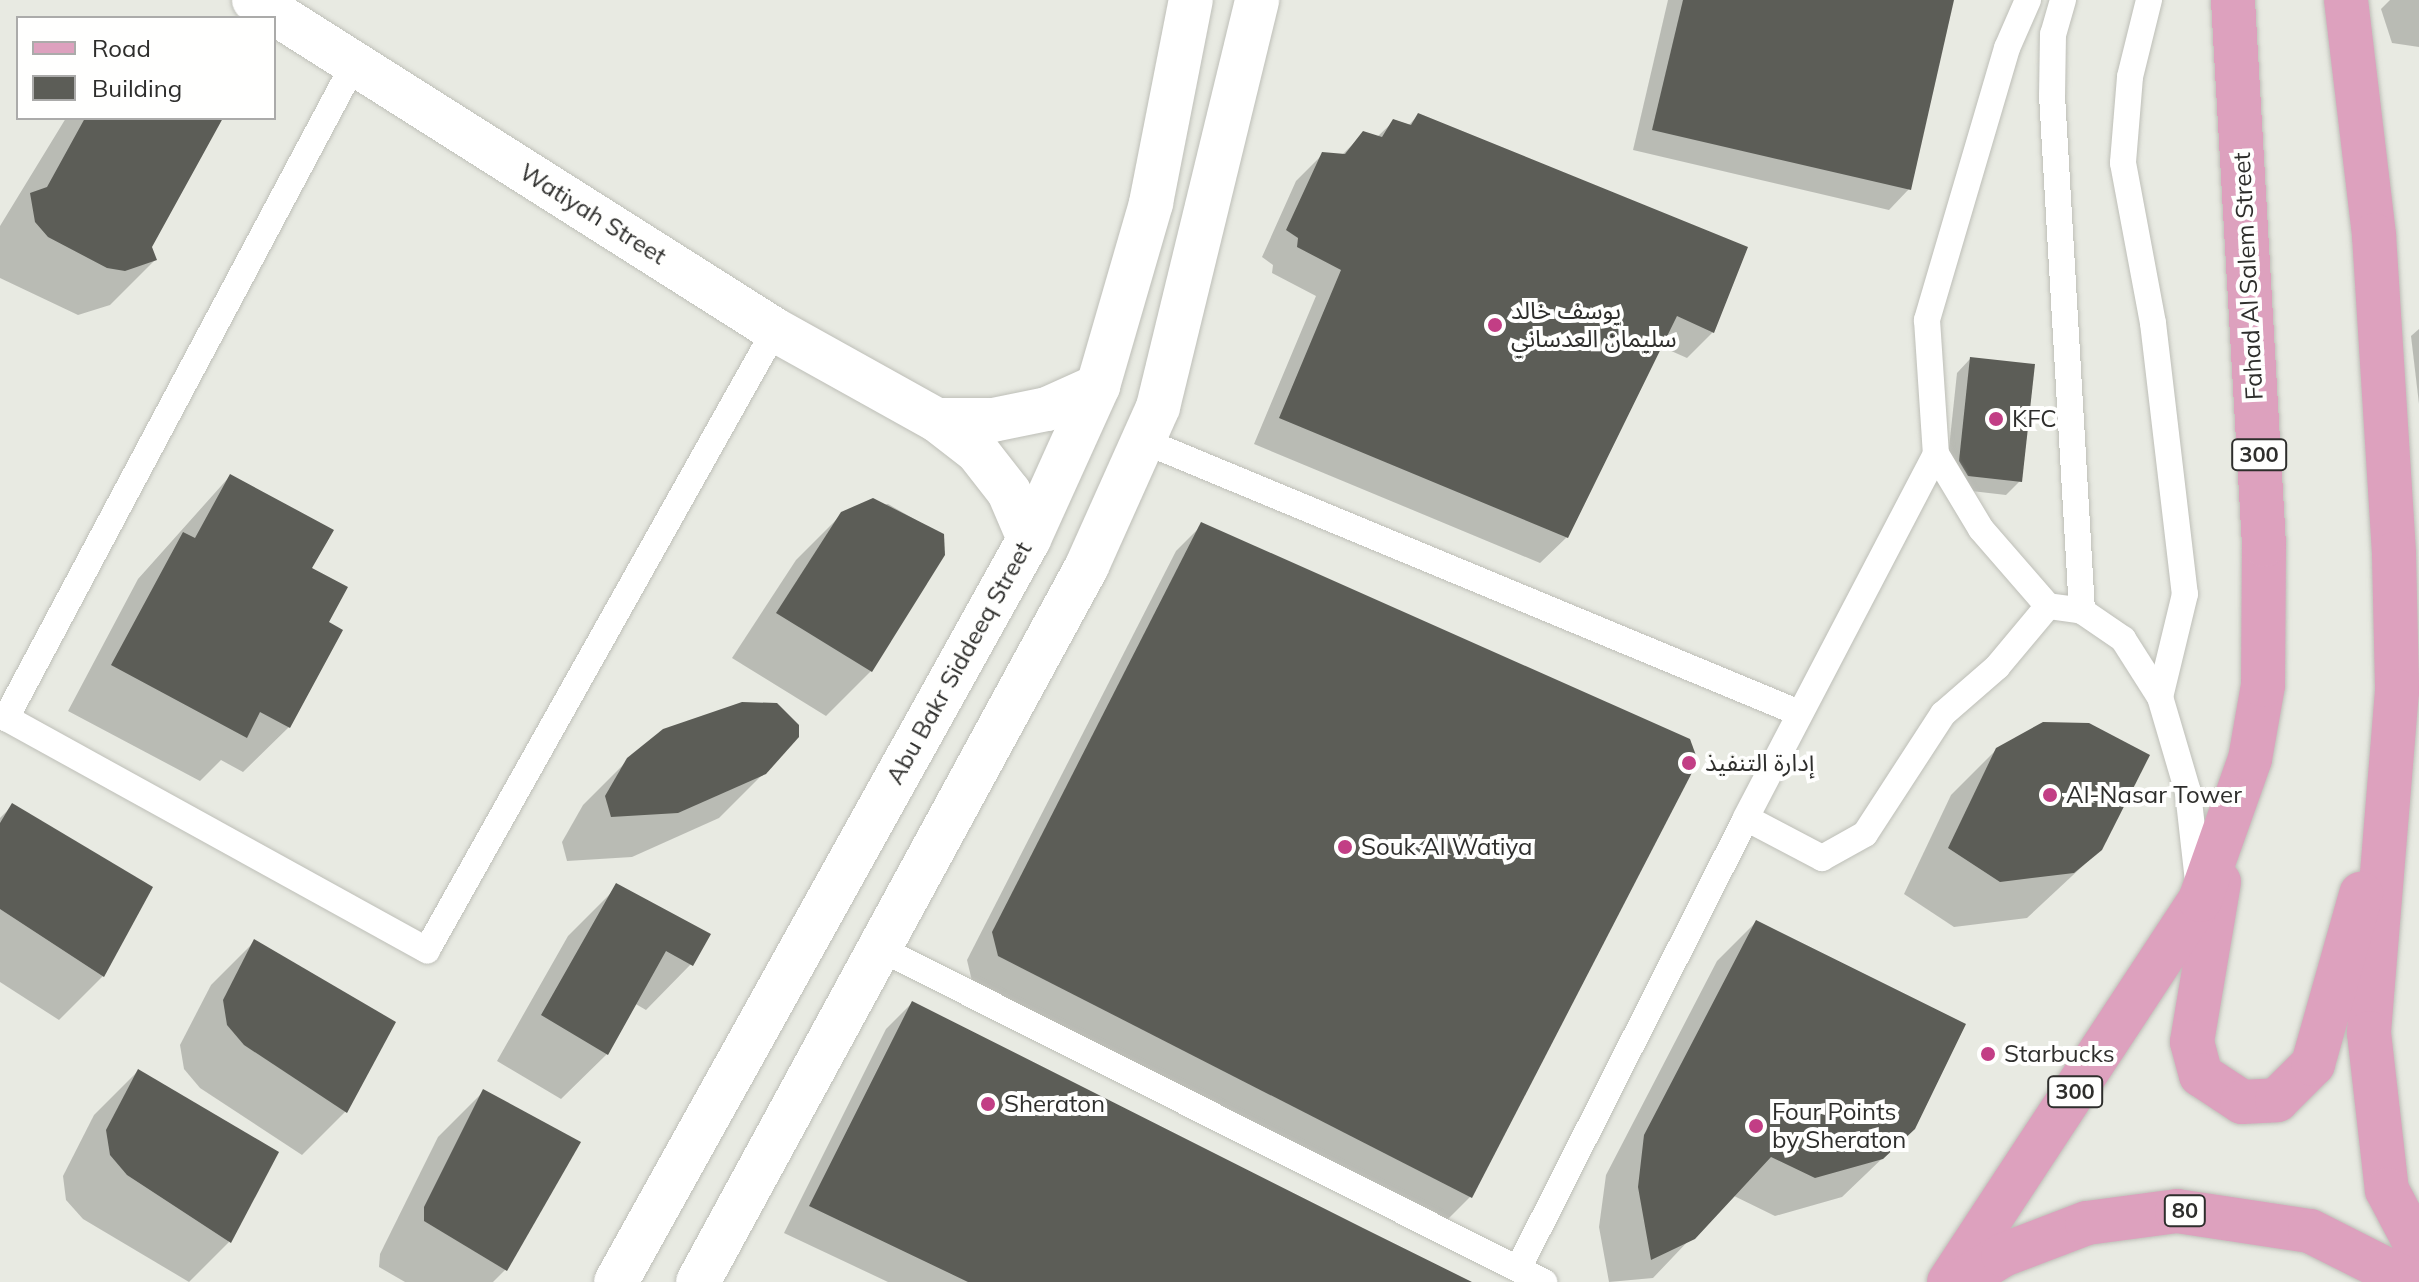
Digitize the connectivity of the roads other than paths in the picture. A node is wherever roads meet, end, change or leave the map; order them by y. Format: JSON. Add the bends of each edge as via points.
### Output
{"nodes":[{"id":1,"x":254,"y":0,"type":"edge"},
{"id":2,"x":1191,"y":0,"type":"edge"},
{"id":3,"x":1257,"y":0,"type":"edge"},
{"id":4,"x":2028,"y":0,"type":"edge"},
{"id":5,"x":2063,"y":0,"type":"edge"},
{"id":6,"x":2149,"y":0,"type":"edge"},
{"id":7,"x":2233,"y":0,"type":"edge"},
{"id":8,"x":2346,"y":0,"type":"edge"},
{"id":9,"x":354,"y":64,"type":"junction"},
{"id":10,"x":775,"y":330,"type":"junction"},
{"id":11,"x":1098,"y":386,"type":"junction"},
{"id":12,"x":937,"y":420,"type":"junction"},
{"id":13,"x":1144,"y":441,"type":"junction"},
{"id":14,"x":1936,"y":454,"type":"junction"},
{"id":15,"x":1029,"y":539,"type":"junction"},
{"id":16,"x":2048,"y":606,"type":"junction"},
{"id":17,"x":2082,"y":611,"type":"junction"},
{"id":18,"x":2160,"y":697,"type":"junction"},
{"id":19,"x":1799,"y":713,"type":"junction"},
{"id":20,"x":1746,"y":818,"type":"junction"},
{"id":21,"x":2382,"y":851,"type":"junction"},
{"id":22,"x":2223,"y":852,"type":"junction"},
{"id":23,"x":2200,"y":900,"type":"junction"},
{"id":24,"x":875,"y":946,"type":"junction"},
{"id":25,"x":2419,"y":1251,"type":"edge"},
{"id":26,"x":1518,"y":1269,"type":"junction"},
{"id":27,"x":616,"y":1282,"type":"edge"},
{"id":28,"x":698,"y":1282,"type":"edge"},
{"id":29,"x":1544,"y":1282,"type":"edge"},
{"id":30,"x":1949,"y":1282,"type":"edge"},
{"id":31,"x":1959,"y":1282,"type":"edge"},
{"id":32,"x":2411,"y":1282,"type":"edge"}],
"edges":[{"from":1,"to":9,"type":"street","name":"Watiyah Street"},
{"from":2,"to":11,"type":"street","name":"Abu Bakr Siddeeq Street","via":[[1151,203]]},
{"from":3,"to":13,"type":"street","via":[[1210,217]]},
{"from":4,"to":14,"type":"lane","via":[[2007,48],[1927,320]]},
{"from":5,"to":17,"type":"lane","via":[[2053,34],[2052,95]]},
{"from":6,"to":18,"type":"lane","via":[[2130,77],[2123,163],[2153,323],[2185,594]]},
{"from":7,"to":22,"type":"main road","name":"Fahad Al Salem Street","number":"300","via":[[2264,545],[2263,685]]},
{"from":8,"to":21,"type":"main road","via":[[2374,235],[2394,554],[2397,691]]},
{"from":9,"to":10,"type":"street","name":"Watiyah Street"},
{"from":9,"to":10,"type":"lane","via":[[6,718],[427,950]]},
{"from":10,"to":12,"type":"street","name":"Watiyah Street"},
{"from":11,"to":12,"type":"street","name":"Watiyah Street","via":[[1047,409],[993,420]]},
{"from":11,"to":15,"type":"street","name":"Abu Bakr Siddeeq Street"},
{"from":12,"to":15,"type":"street","name":"Watiyah Street","via":[[977,451],[1009,492]]},
{"from":13,"to":19,"type":"lane"},
{"from":13,"to":24,"type":"street","via":[[1087,566]]},
{"from":14,"to":16,"type":"lane","via":[[1981,529]]},
{"from":14,"to":19,"type":"lane"},
{"from":15,"to":27,"type":"street","name":"Abu Bakr Siddeeq Street"},
{"from":16,"to":17,"type":"lane"},
{"from":16,"to":20,"type":"lane","via":[[1997,667],[1943,714],[1865,834],[1822,858]]},
{"from":17,"to":18,"type":"lane","via":[[2123,639]]},
{"from":18,"to":23,"type":"lane","via":[[2188,792]]},
{"from":19,"to":20,"type":"lane"},
{"from":20,"to":26,"type":"lane"},
{"from":21,"to":22,"type":"main road","via":[[2332,975],[2313,1064],[2292,1091],[2260,1103],[2215,1090],[2193,1050]]},
{"from":21,"to":25,"type":"main road","via":[[2369,1033],[2387,1190]]},
{"from":22,"to":23,"type":"main road","name":"Fahad Al Salem Street","number":"300"},
{"from":23,"to":30,"type":"main road","name":"Fahad Al Salem Street","number":"300"},
{"from":24,"to":26,"type":"lane"},
{"from":24,"to":28,"type":"street"},
{"from":26,"to":29,"type":"lane"},
{"from":31,"to":32,"type":"main road","number":"80","via":[[2073,1227],[2177,1211],[2310,1231]]}]}
